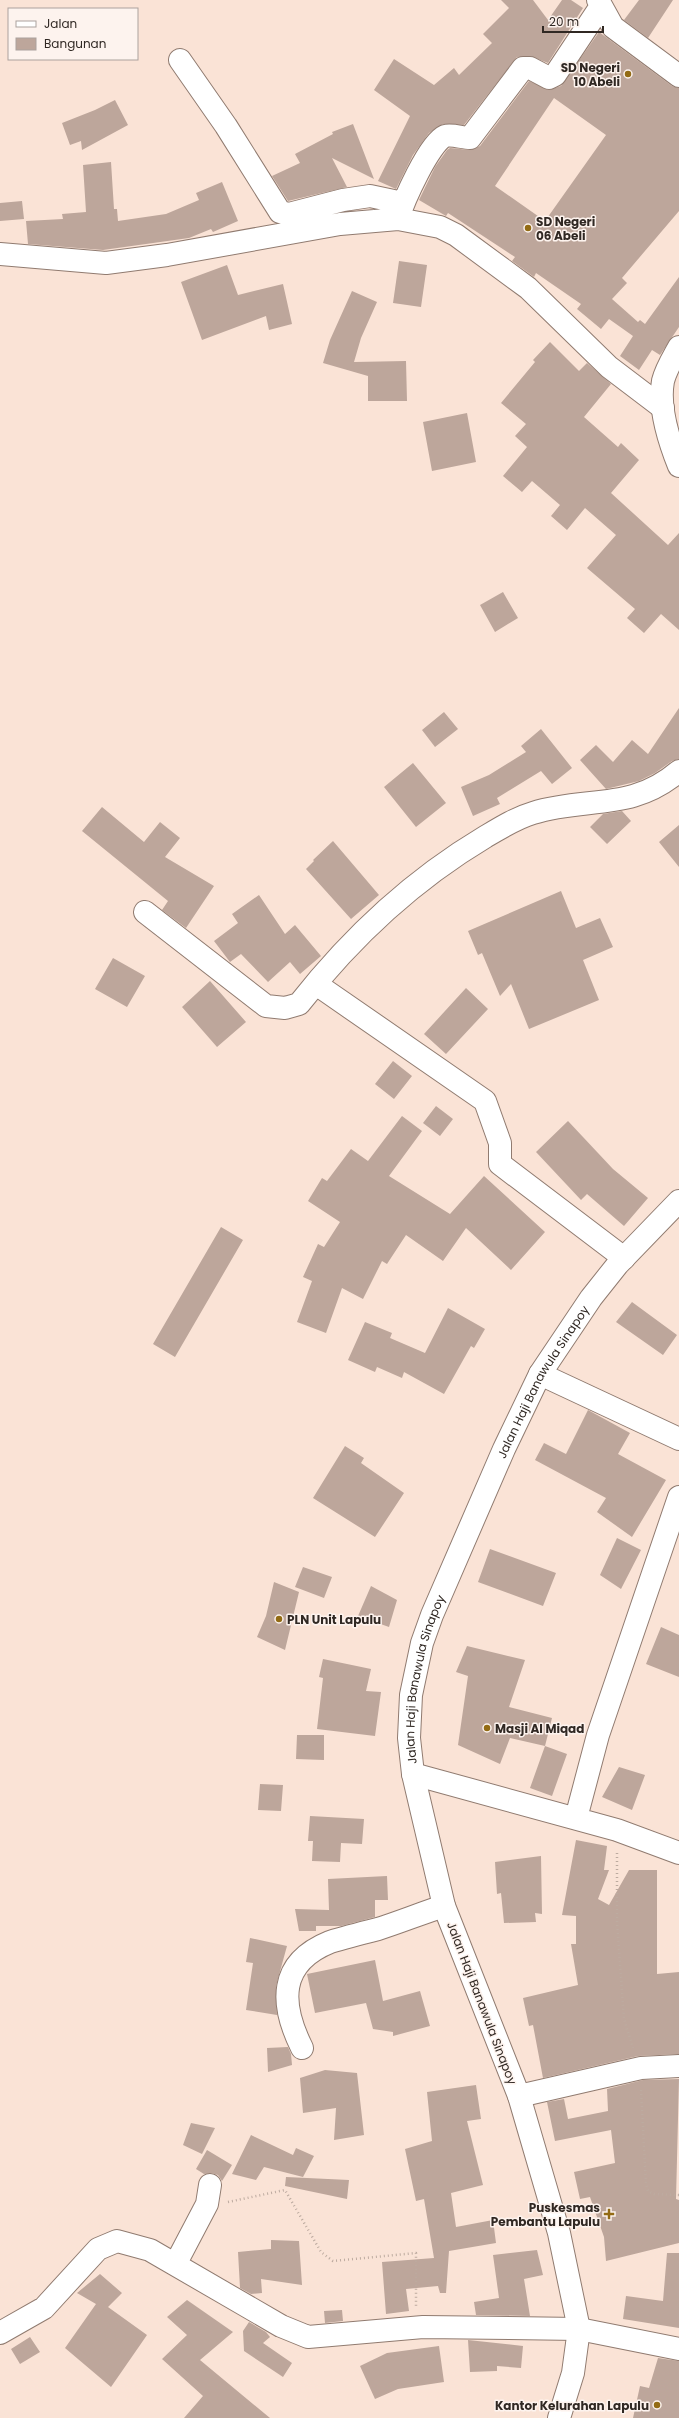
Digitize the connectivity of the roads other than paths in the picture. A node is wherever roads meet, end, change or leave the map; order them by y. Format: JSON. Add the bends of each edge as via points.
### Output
{"nodes":[{"id":1,"x":604,"y":4,"type":"edge"},
{"id":2,"x":180,"y":60,"type":"dead end"},
{"id":3,"x":679,"y":76,"type":"edge"},
{"id":4,"x":401,"y":211,"type":"junction"},
{"id":5,"x":0,"y":254,"type":"edge"},
{"id":6,"x":679,"y":347,"type":"edge"},
{"id":7,"x":663,"y":408,"type":"junction"},
{"id":8,"x":679,"y":466,"type":"edge"},
{"id":9,"x":679,"y":771,"type":"edge"},
{"id":10,"x":145,"y":912,"type":"dead end"},
{"id":11,"x":316,"y":984,"type":"junction"},
{"id":12,"x":679,"y":1201,"type":"edge"},
{"id":13,"x":624,"y":1258,"type":"junction"},
{"id":14,"x":540,"y":1374,"type":"junction"},
{"id":15,"x":679,"y":1439,"type":"edge"},
{"id":16,"x":679,"y":1497,"type":"edge"},
{"id":17,"x":413,"y":1774,"type":"junction"},
{"id":18,"x":576,"y":1818,"type":"junction"},
{"id":19,"x":679,"y":1854,"type":"edge"},
{"id":20,"x":444,"y":1906,"type":"junction"},
{"id":21,"x":302,"y":2048,"type":"dead end"},
{"id":22,"x":679,"y":2066,"type":"edge"},
{"id":23,"x":519,"y":2096,"type":"junction"},
{"id":24,"x":209,"y":2195,"type":"road end"},
{"id":25,"x":176,"y":2264,"type":"junction"},
{"id":26,"x":579,"y":2329,"type":"junction"},
{"id":27,"x":0,"y":2333,"type":"edge"},
{"id":28,"x":679,"y":2349,"type":"edge"},
{"id":29,"x":559,"y":2418,"type":"edge"}],
"edges":[{"from":1,"to":3,"type":"main road","via":[[613,27]]},
{"from":1,"to":4,"type":"main road","via":[[555,75],[549,78],[530,68],[523,68],[470,138],[445,136],[437,143]]},
{"from":2,"to":4,"type":"main road","via":[[226,126],[280,212],[289,214],[370,196]]},
{"from":4,"to":5,"type":"main road","via":[[167,255],[106,263]]},
{"from":4,"to":7,"type":"main road","via":[[456,235],[528,288],[613,371]]},
{"from":6,"to":7,"type":"main road","via":[[663,381]]},
{"from":7,"to":8,"type":"main road"},
{"from":9,"to":11,"type":"main road","via":[[645,794],[545,810],[497,830],[442,865],[390,906]]},
{"from":10,"to":11,"type":"main road","via":[[266,1006],[285,1008],[299,1004]]},
{"from":11,"to":13,"type":"main road","via":[[485,1100],[500,1143],[500,1164]]},
{"from":12,"to":13,"type":"main road","name":"Jalan Haji Banawula Sinapoy"},
{"from":13,"to":14,"type":"main road","name":"Jalan Haji Banawula Sinapoy","via":[[591,1298]]},
{"from":14,"to":15,"type":"main road"},
{"from":14,"to":17,"type":"main road","name":"Jalan Haji Banawula Sinapoy","via":[[474,1518],[422,1643],[411,1695],[409,1738]]},
{"from":16,"to":18,"type":"main road","via":[[598,1735]]},
{"from":17,"to":18,"type":"main road"},
{"from":17,"to":20,"type":"main road","name":"Jalan Haji Banawula Sinapoy"},
{"from":18,"to":19,"type":"main road","via":[[617,1830]]},
{"from":20,"to":21,"type":"main road","via":[[329,1943],[304,1959],[293,1970],[287,1982],[289,2017]]},
{"from":20,"to":23,"type":"main road","name":"Jalan Haji Banawula Sinapoy"},
{"from":22,"to":23,"type":"main road","via":[[641,2068]]},
{"from":23,"to":26,"type":"main road","name":"Jalan Haji Banawula Sinapoy","via":[[559,2233]]},
{"from":24,"to":25,"type":"main road"},
{"from":25,"to":26,"type":"main road","via":[[281,2326],[308,2337],[423,2326]]},
{"from":25,"to":27,"type":"main road","via":[[139,2246],[117,2240],[98,2249],[44,2308]]},
{"from":26,"to":28,"type":"main road"},
{"from":26,"to":29,"type":"main road","name":"Jalan Haji Banawula Sinapoy","via":[[573,2373]]}]}
